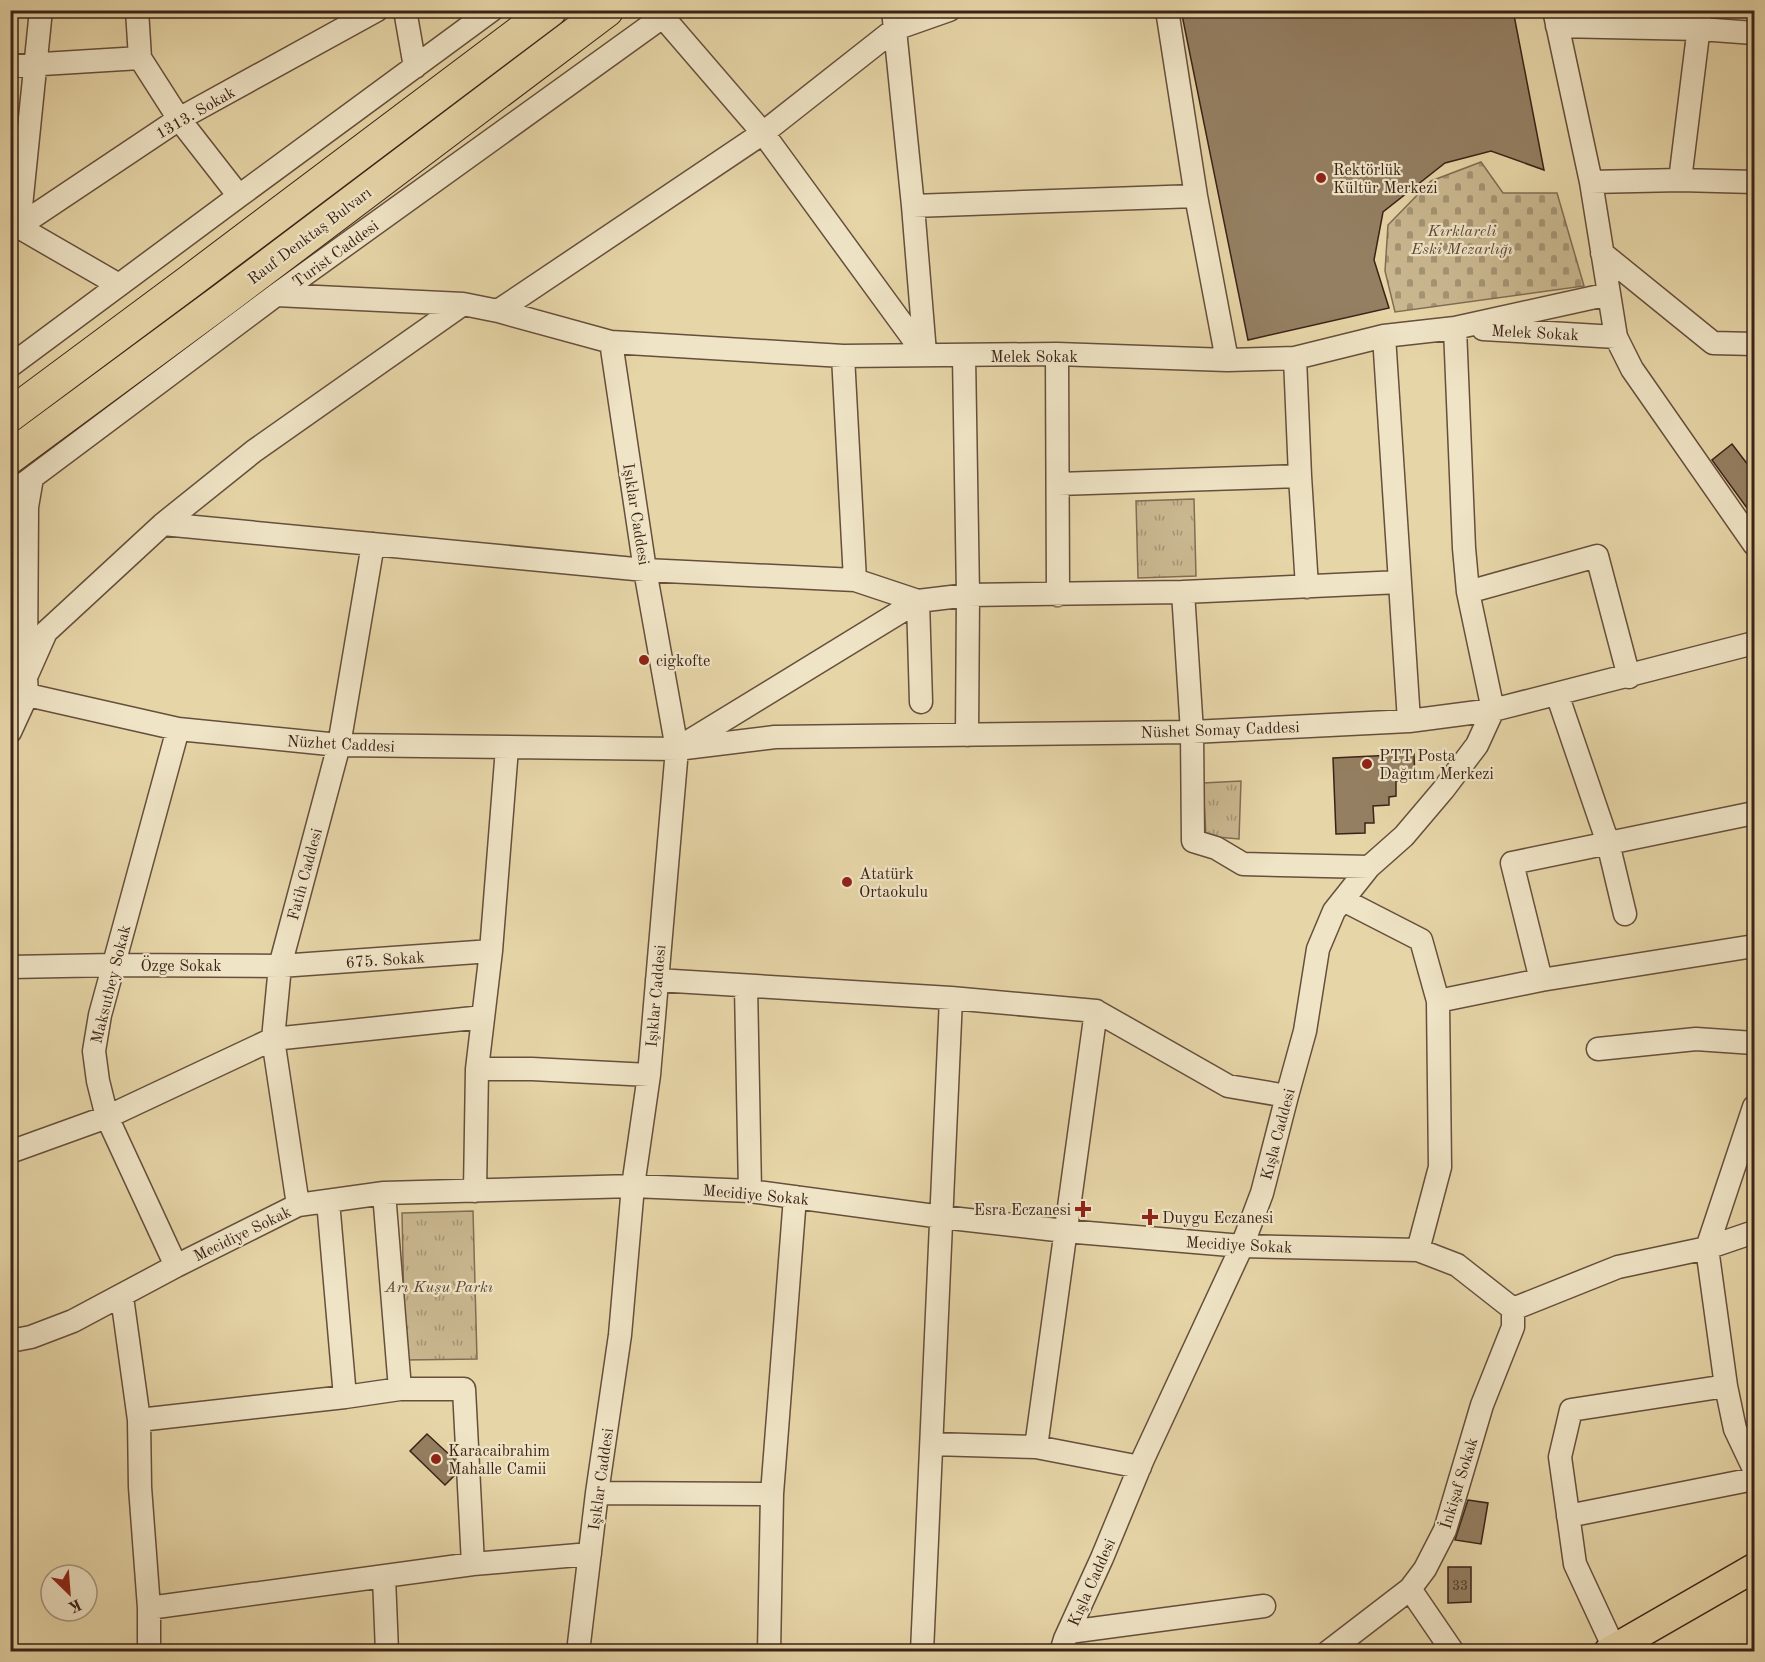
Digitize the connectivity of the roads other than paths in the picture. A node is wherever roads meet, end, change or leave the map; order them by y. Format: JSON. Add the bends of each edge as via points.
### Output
{"nodes":[{"id":1,"x":41,"y":10,"type":"edge"},
{"id":2,"x":137,"y":10,"type":"edge"},
{"id":3,"x":377,"y":10,"type":"edge"},
{"id":4,"x":405,"y":10,"type":"edge"},
{"id":5,"x":492,"y":10,"type":"edge"},
{"id":6,"x":550,"y":10,"type":"edge"},
{"id":7,"x":607,"y":10,"type":"edge"},
{"id":8,"x":949,"y":10,"type":"edge"},
{"id":9,"x":1167,"y":10,"type":"edge"},
{"id":10,"x":668,"y":14,"type":"edge"},
{"id":11,"x":1556,"y":18,"type":"edge"},
{"id":12,"x":894,"y":20,"type":"edge"},
{"id":13,"x":1701,"y":20,"type":"edge"},
{"id":14,"x":1755,"y":33,"type":"edge"},
{"id":15,"x":140,"y":58,"type":"junction"},
{"id":16,"x":36,"y":65,"type":"junction"},
{"id":17,"x":10,"y":66,"type":"edge"},
{"id":18,"x":415,"y":67,"type":"junction"},
{"id":19,"x":179,"y":120,"type":"junction"},
{"id":20,"x":763,"y":133,"type":"junction"},
{"id":21,"x":1680,"y":180,"type":"junction"},
{"id":22,"x":1591,"y":182,"type":"junction"},
{"id":23,"x":1755,"y":182,"type":"edge"},
{"id":24,"x":238,"y":196,"type":"junction"},
{"id":25,"x":1196,"y":196,"type":"junction"},
{"id":26,"x":913,"y":206,"type":"junction"},
{"id":27,"x":15,"y":224,"type":"edge"},
{"id":28,"x":1602,"y":253,"type":"junction"},
{"id":29,"x":119,"y":285,"type":"junction"},
{"id":30,"x":1609,"y":294,"type":"junction"},
{"id":31,"x":276,"y":295,"type":"junction"},
{"id":32,"x":464,"y":304,"type":"junction"},
{"id":33,"x":498,"y":311,"type":"junction"},
{"id":34,"x":1455,"y":328,"type":"junction"},
{"id":35,"x":1384,"y":336,"type":"junction"},
{"id":36,"x":1616,"y":337,"type":"junction"},
{"id":37,"x":611,"y":342,"type":"junction"},
{"id":38,"x":1755,"y":344,"type":"edge"},
{"id":39,"x":1057,"y":354,"type":"junction"},
{"id":40,"x":925,"y":355,"type":"junction"},
{"id":41,"x":843,"y":356,"type":"junction"},
{"id":42,"x":964,"y":356,"type":"junction"},
{"id":43,"x":1295,"y":358,"type":"junction"},
{"id":44,"x":1227,"y":360,"type":"junction"},
{"id":45,"x":10,"y":366,"type":"edge"},
{"id":46,"x":10,"y":415,"type":"edge"},
{"id":47,"x":21,"y":468,"type":"edge"},
{"id":48,"x":1300,"y":476,"type":"junction"},
{"id":49,"x":1058,"y":483,"type":"junction"},
{"id":50,"x":10,"y":494,"type":"edge"},
{"id":51,"x":163,"y":524,"type":"junction"},
{"id":52,"x":373,"y":544,"type":"junction"},
{"id":53,"x":1755,"y":544,"type":"edge"},
{"id":54,"x":645,"y":570,"type":"junction"},
{"id":55,"x":855,"y":580,"type":"junction"},
{"id":56,"x":1400,"y":582,"type":"junction"},
{"id":57,"x":1307,"y":587,"type":"junction"},
{"id":58,"x":1183,"y":591,"type":"junction"},
{"id":59,"x":1468,"y":592,"type":"junction"},
{"id":60,"x":1058,"y":595,"type":"junction"},
{"id":61,"x":968,"y":596,"type":"junction"},
{"id":62,"x":918,"y":601,"type":"junction"},
{"id":63,"x":1753,"y":648,"type":"edge"},
{"id":64,"x":1629,"y":676,"type":"junction"},
{"id":65,"x":21,"y":687,"type":"edge"},
{"id":66,"x":1557,"y":694,"type":"junction"},
{"id":67,"x":921,"y":702,"type":"dead end"},
{"id":68,"x":1493,"y":710,"type":"junction"},
{"id":69,"x":1408,"y":721,"type":"junction"},
{"id":70,"x":178,"y":729,"type":"junction"},
{"id":71,"x":10,"y":732,"type":"edge"},
{"id":72,"x":1192,"y":732,"type":"junction"},
{"id":73,"x":967,"y":735,"type":"junction"},
{"id":74,"x":339,"y":746,"type":"junction"},
{"id":75,"x":507,"y":748,"type":"junction"},
{"id":76,"x":677,"y":748,"type":"junction"},
{"id":77,"x":1755,"y":813,"type":"edge"},
{"id":78,"x":1608,"y":843,"type":"junction"},
{"id":79,"x":1369,"y":867,"type":"junction"},
{"id":80,"x":1343,"y":900,"type":"junction"},
{"id":81,"x":1625,"y":914,"type":"dead end"},
{"id":82,"x":1755,"y":946,"type":"edge"},
{"id":83,"x":491,"y":951,"type":"junction"},
{"id":84,"x":114,"y":965,"type":"junction"},
{"id":85,"x":280,"y":966,"type":"junction"},
{"id":86,"x":10,"y":967,"type":"edge"},
{"id":87,"x":657,"y":980,"type":"junction"},
{"id":88,"x":1541,"y":980,"type":"junction"},
{"id":89,"x":746,"y":986,"type":"junction"},
{"id":90,"x":951,"y":998,"type":"junction"},
{"id":91,"x":1438,"y":1001,"type":"junction"},
{"id":92,"x":1096,"y":1011,"type":"junction"},
{"id":93,"x":483,"y":1017,"type":"junction"},
{"id":94,"x":273,"y":1039,"type":"junction"},
{"id":95,"x":1755,"y":1043,"type":"edge"},
{"id":96,"x":1598,"y":1050,"type":"dead end"},
{"id":97,"x":477,"y":1069,"type":"junction"},
{"id":98,"x":649,"y":1074,"type":"junction"},
{"id":99,"x":1287,"y":1096,"type":"junction"},
{"id":100,"x":1755,"y":1107,"type":"edge"},
{"id":101,"x":107,"y":1117,"type":"junction"},
{"id":102,"x":10,"y":1152,"type":"edge"},
{"id":103,"x":633,"y":1186,"type":"junction"},
{"id":104,"x":475,"y":1191,"type":"junction"},
{"id":105,"x":750,"y":1191,"type":"junction"},
{"id":106,"x":384,"y":1193,"type":"junction"},
{"id":107,"x":795,"y":1197,"type":"junction"},
{"id":108,"x":328,"y":1201,"type":"junction"},
{"id":109,"x":298,"y":1205,"type":"junction"},
{"id":110,"x":942,"y":1217,"type":"junction"},
{"id":111,"x":1065,"y":1231,"type":"junction"},
{"id":112,"x":1755,"y":1232,"type":"edge"},
{"id":113,"x":1242,"y":1246,"type":"junction"},
{"id":114,"x":1707,"y":1248,"type":"junction"},
{"id":115,"x":1418,"y":1250,"type":"junction"},
{"id":116,"x":176,"y":1266,"type":"junction"},
{"id":117,"x":122,"y":1296,"type":"junction"},
{"id":118,"x":1513,"y":1309,"type":"junction"},
{"id":119,"x":10,"y":1341,"type":"edge"},
{"id":120,"x":1726,"y":1386,"type":"junction"},
{"id":121,"x":400,"y":1389,"type":"junction"},
{"id":122,"x":345,"y":1397,"type":"junction"},
{"id":123,"x":139,"y":1420,"type":"junction"},
{"id":124,"x":932,"y":1444,"type":"junction"},
{"id":125,"x":1036,"y":1448,"type":"junction"},
{"id":126,"x":1140,"y":1467,"type":"junction"},
{"id":127,"x":1755,"y":1469,"type":"edge"},
{"id":128,"x":1755,"y":1479,"type":"edge"},
{"id":129,"x":597,"y":1493,"type":"junction"},
{"id":130,"x":772,"y":1494,"type":"junction"},
{"id":131,"x":1568,"y":1516,"type":"junction"},
{"id":132,"x":590,"y":1554,"type":"junction"},
{"id":133,"x":472,"y":1564,"type":"junction"},
{"id":134,"x":1755,"y":1568,"type":"edge"},
{"id":135,"x":384,"y":1578,"type":"junction"},
{"id":136,"x":1410,"y":1589,"type":"junction"},
{"id":137,"x":1264,"y":1606,"type":"dead end"},
{"id":138,"x":149,"y":1608,"type":"junction"},
{"id":139,"x":1065,"y":1642,"type":"edge"},
{"id":140,"x":1621,"y":1648,"type":"edge"},
{"id":141,"x":149,"y":1652,"type":"edge"},
{"id":142,"x":387,"y":1652,"type":"edge"},
{"id":143,"x":578,"y":1652,"type":"edge"},
{"id":144,"x":769,"y":1652,"type":"edge"},
{"id":145,"x":922,"y":1652,"type":"edge"},
{"id":146,"x":1328,"y":1652,"type":"edge"},
{"id":147,"x":1453,"y":1652,"type":"edge"}],
"edges":[{"from":1,"to":16,"type":"street"},
{"from":2,"to":15,"type":"street"},
{"from":3,"to":19,"type":"street","name":"1313. Sokak"},
{"from":4,"to":18,"type":"street"},
{"from":5,"to":18,"type":"street"},
{"from":6,"to":46,"type":"highway","name":"Rauf Denktaş Bulvarı"},
{"from":7,"to":47,"type":"highway","name":"Rauf Denktaş Bulvarı","via":[[233,292]]},
{"from":8,"to":12,"type":"street"},
{"from":9,"to":25,"type":"street"},
{"from":10,"to":20,"type":"street"},
{"from":10,"to":31,"type":"street","name":"Turist Caddesi"},
{"from":11,"to":13,"type":"street"},
{"from":11,"to":22,"type":"street"},
{"from":12,"to":20,"type":"street"},
{"from":12,"to":26,"type":"street"},
{"from":13,"to":14,"type":"street"},
{"from":13,"to":21,"type":"street"},
{"from":15,"to":16,"type":"street"},
{"from":15,"to":19,"type":"street"},
{"from":16,"to":17,"type":"street"},
{"from":16,"to":27,"type":"street"},
{"from":18,"to":24,"type":"street"},
{"from":19,"to":24,"type":"street"},
{"from":19,"to":27,"type":"street","name":"1313. Sokak"},
{"from":20,"to":33,"type":"street"},
{"from":20,"to":40,"type":"street"},
{"from":21,"to":22,"type":"street"},
{"from":21,"to":23,"type":"street"},
{"from":22,"to":28,"type":"street"},
{"from":24,"to":29,"type":"street"},
{"from":25,"to":26,"type":"street"},
{"from":25,"to":44,"type":"street"},
{"from":26,"to":40,"type":"street"},
{"from":27,"to":29,"type":"street"},
{"from":28,"to":30,"type":"street"},
{"from":28,"to":38,"type":"street","via":[[1713,343]]},
{"from":29,"to":45,"type":"street"},
{"from":30,"to":34,"type":"street","name":"Melek Sokak"},
{"from":30,"to":36,"type":"street"},
{"from":31,"to":32,"type":"street","name":"Melek Sokak"},
{"from":31,"to":47,"type":"street","name":"Turist Caddesi"},
{"from":32,"to":33,"type":"street","name":"Melek Sokak"},
{"from":32,"to":51,"type":"street","via":[[254,451]]},
{"from":33,"to":37,"type":"street","name":"Melek Sokak"},
{"from":34,"to":35,"type":"street","name":"Melek Sokak"},
{"from":34,"to":36,"type":"street","name":"Melek Sokak"},
{"from":34,"to":59,"type":"street"},
{"from":35,"to":43,"type":"street","name":"Melek Sokak"},
{"from":35,"to":56,"type":"street"},
{"from":36,"to":53,"type":"street","via":[[1632,369]]},
{"from":37,"to":41,"type":"street","name":"Melek Sokak"},
{"from":37,"to":54,"type":"street","name":"Işıklar Caddesi"},
{"from":39,"to":42,"type":"street","name":"Melek Sokak"},
{"from":39,"to":44,"type":"street","name":"Melek Sokak"},
{"from":39,"to":49,"type":"street"},
{"from":40,"to":41,"type":"street","name":"Melek Sokak"},
{"from":40,"to":42,"type":"street","name":"Melek Sokak"},
{"from":41,"to":55,"type":"street"},
{"from":42,"to":61,"type":"street"},
{"from":43,"to":44,"type":"street","name":"Melek Sokak"},
{"from":43,"to":48,"type":"street"},
{"from":47,"to":50,"type":"street","name":"Turist Caddesi"},
{"from":47,"to":65,"type":"street","via":[[27,507]]},
{"from":48,"to":49,"type":"street"},
{"from":48,"to":57,"type":"street"},
{"from":49,"to":60,"type":"street"},
{"from":51,"to":52,"type":"street"},
{"from":51,"to":65,"type":"street","via":[[46,632]]},
{"from":52,"to":54,"type":"street"},
{"from":52,"to":74,"type":"street","name":"Fatih Caddesi"},
{"from":54,"to":55,"type":"street"},
{"from":54,"to":76,"type":"street","name":"Işıklar Caddesi"},
{"from":55,"to":62,"type":"street"},
{"from":56,"to":57,"type":"street"},
{"from":56,"to":69,"type":"street"},
{"from":57,"to":58,"type":"street"},
{"from":58,"to":60,"type":"street"},
{"from":58,"to":72,"type":"street"},
{"from":59,"to":64,"type":"street","via":[[1597,556]]},
{"from":59,"to":68,"type":"street"},
{"from":60,"to":61,"type":"street"},
{"from":61,"to":62,"type":"street"},
{"from":61,"to":73,"type":"street"},
{"from":62,"to":67,"type":"street"},
{"from":62,"to":76,"type":"street"},
{"from":63,"to":64,"type":"street","name":"Nüshet Somay Caddesi"},
{"from":64,"to":66,"type":"street","name":"Nüshet Somay Caddesi"},
{"from":65,"to":70,"type":"street","name":"Nüzhet Caddesi"},
{"from":65,"to":71,"type":"street"},
{"from":66,"to":68,"type":"street","name":"Nüshet Somay Caddesi"},
{"from":66,"to":78,"type":"street"},
{"from":68,"to":69,"type":"street","name":"Nüshet Somay Caddesi"},
{"from":68,"to":79,"type":"street","name":"Kışla Caddesi","via":[[1477,745],[1443,790],[1404,836]]},
{"from":69,"to":72,"type":"street","name":"Nüshet Somay Caddesi"},
{"from":70,"to":74,"type":"street","name":"Nüzhet Caddesi"},
{"from":70,"to":84,"type":"street","name":"Maksutbey Sokak"},
{"from":72,"to":73,"type":"street","name":"Nüshet Somay Caddesi"},
{"from":72,"to":79,"type":"street","via":[[1193,841],[1216,848],[1243,864]]},
{"from":73,"to":76,"type":"street","name":"Nüshet Somay Caddesi","via":[[775,737]]},
{"from":74,"to":75,"type":"street","name":"Nüzhet Caddesi"},
{"from":74,"to":85,"type":"street","name":"Fatih Caddesi"},
{"from":75,"to":76,"type":"street","name":"Nüzhet Caddesi"},
{"from":75,"to":83,"type":"street"},
{"from":76,"to":87,"type":"street","name":"Işıklar Caddesi"},
{"from":77,"to":78,"type":"street"},
{"from":78,"to":81,"type":"street"},
{"from":78,"to":88,"type":"street","via":[[1512,863]]},
{"from":79,"to":80,"type":"street","name":"Kışla Caddesi"},
{"from":80,"to":91,"type":"street","via":[[1421,940]]},
{"from":80,"to":99,"type":"street","name":"Kışla Caddesi","via":[[1334,911],[1318,949],[1305,1032]]},
{"from":82,"to":88,"type":"street"},
{"from":83,"to":85,"type":"street","name":"675. Sokak"},
{"from":83,"to":93,"type":"street"},
{"from":84,"to":85,"type":"street","name":"Özge Sokak"},
{"from":84,"to":86,"type":"street","name":"Özge Sokak"},
{"from":84,"to":101,"type":"street","name":"Maksutbey Sokak","via":[[94,1051]]},
{"from":85,"to":94,"type":"street","name":"Fatih Caddesi"},
{"from":87,"to":89,"type":"street"},
{"from":87,"to":98,"type":"street","name":"Işıklar Caddesi"},
{"from":88,"to":91,"type":"street"},
{"from":89,"to":90,"type":"street"},
{"from":89,"to":105,"type":"street"},
{"from":90,"to":92,"type":"street"},
{"from":90,"to":110,"type":"street"},
{"from":91,"to":115,"type":"street","via":[[1440,1167]]},
{"from":92,"to":99,"type":"street","via":[[1228,1086]]},
{"from":92,"to":111,"type":"street"},
{"from":93,"to":94,"type":"street"},
{"from":93,"to":97,"type":"street"},
{"from":94,"to":101,"type":"street"},
{"from":94,"to":109,"type":"street","name":"Fatih Caddesi"},
{"from":95,"to":96,"type":"street","via":[[1696,1039]]},
{"from":97,"to":98,"type":"street"},
{"from":97,"to":104,"type":"street"},
{"from":98,"to":103,"type":"street","name":"Işıklar Caddesi"},
{"from":99,"to":113,"type":"street","name":"Kışla Caddesi","via":[[1262,1193]]},
{"from":100,"to":114,"type":"street"},
{"from":101,"to":102,"type":"street"},
{"from":101,"to":116,"type":"street","name":"Maksutbey Sokak"},
{"from":103,"to":104,"type":"street","name":"Mecidiye Sokak"},
{"from":103,"to":105,"type":"street","name":"Mecidiye Sokak"},
{"from":103,"to":129,"type":"street","name":"Işıklar Caddesi","via":[[620,1335]]},
{"from":104,"to":106,"type":"street","name":"Mecidiye Sokak"},
{"from":105,"to":107,"type":"street","name":"Mecidiye Sokak"},
{"from":106,"to":108,"type":"street","name":"Mecidiye Sokak"},
{"from":106,"to":121,"type":"street"},
{"from":107,"to":110,"type":"street","name":"Mecidiye Sokak"},
{"from":107,"to":130,"type":"street"},
{"from":108,"to":109,"type":"street","name":"Mecidiye Sokak"},
{"from":108,"to":122,"type":"street"},
{"from":109,"to":116,"type":"street","name":"Mecidiye Sokak"},
{"from":110,"to":111,"type":"street","name":"Mecidiye Sokak"},
{"from":110,"to":124,"type":"street"},
{"from":111,"to":113,"type":"street","name":"Mecidiye Sokak"},
{"from":111,"to":125,"type":"street"},
{"from":112,"to":114,"type":"street"},
{"from":113,"to":115,"type":"street","name":"Mecidiye Sokak"},
{"from":113,"to":126,"type":"street","name":"Kışla Caddesi"},
{"from":114,"to":118,"type":"street","via":[[1618,1267]]},
{"from":114,"to":120,"type":"street"},
{"from":115,"to":118,"type":"street","name":"Mecidiye Sokak","via":[[1457,1265]]},
{"from":116,"to":117,"type":"street","name":"Mecidiye Sokak"},
{"from":117,"to":119,"type":"street","name":"Mecidiye Sokak","via":[[73,1321]]},
{"from":117,"to":123,"type":"street"},
{"from":118,"to":136,"type":"street","name":"İnkişaf Sokak","via":[[1513,1327],[1482,1405],[1445,1530]]},
{"from":120,"to":127,"type":"street","via":[[1735,1429]]},
{"from":120,"to":131,"type":"street","via":[[1571,1410],[1560,1458]]},
{"from":121,"to":122,"type":"street"},
{"from":121,"to":133,"type":"street","via":[[464,1389]]},
{"from":122,"to":123,"type":"street"},
{"from":123,"to":138,"type":"street"},
{"from":124,"to":125,"type":"street"},
{"from":124,"to":145,"type":"street"},
{"from":125,"to":126,"type":"street"},
{"from":126,"to":139,"type":"street","name":"Kışla Caddesi"},
{"from":128,"to":131,"type":"street"},
{"from":129,"to":130,"type":"street"},
{"from":129,"to":132,"type":"street","name":"Işıklar Caddesi"},
{"from":130,"to":144,"type":"street"},
{"from":131,"to":140,"type":"street","via":[[1575,1564]]},
{"from":132,"to":133,"type":"street"},
{"from":132,"to":143,"type":"street","name":"Işıklar Caddesi"},
{"from":133,"to":135,"type":"street"},
{"from":134,"to":140,"type":"main road"},
{"from":135,"to":138,"type":"street"},
{"from":135,"to":142,"type":"street"},
{"from":136,"to":146,"type":"street","name":"İnkişaf Sokak"},
{"from":136,"to":147,"type":"street"},
{"from":137,"to":139,"type":"street"},
{"from":138,"to":141,"type":"street"}]}
